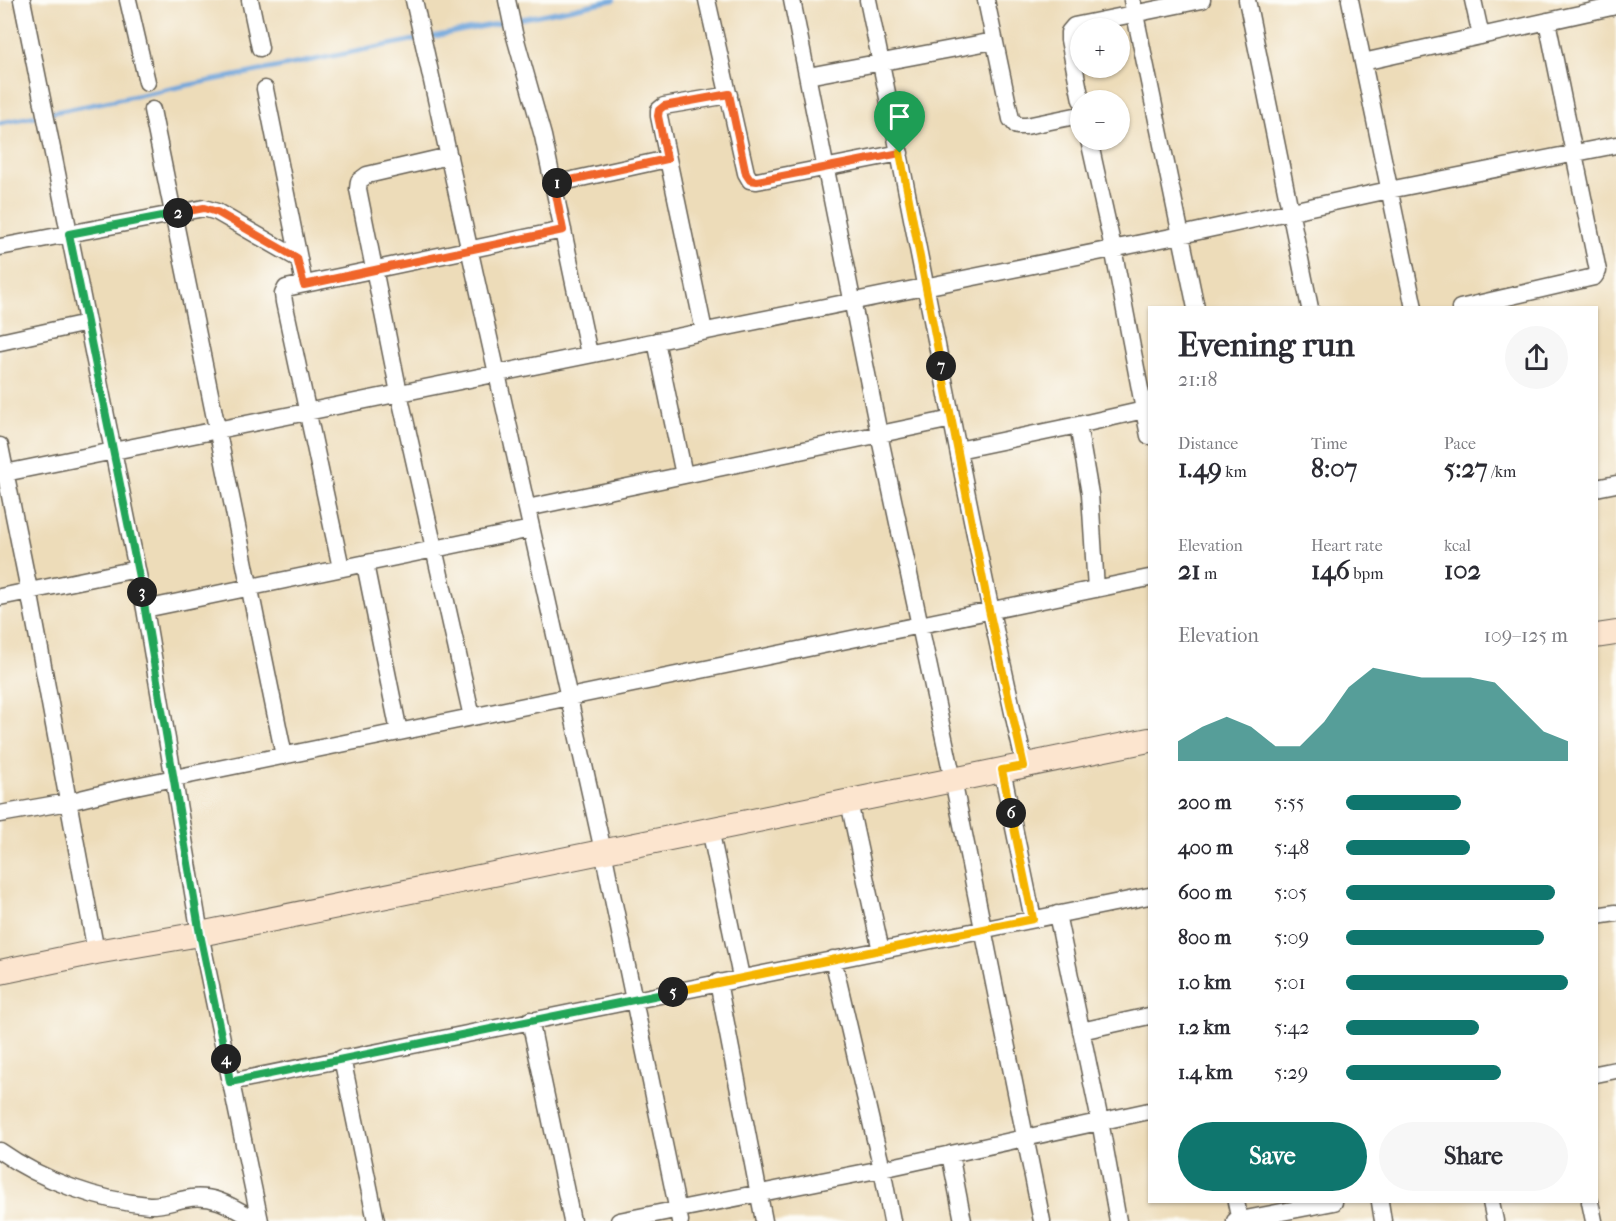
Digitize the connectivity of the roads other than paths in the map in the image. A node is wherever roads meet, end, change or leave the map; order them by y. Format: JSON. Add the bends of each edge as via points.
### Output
{"nodes":[{"id":1,"x":22,"y":0,"type":"edge"},
{"id":2,"x":128,"y":0,"type":"edge"},
{"id":3,"x":250,"y":0,"type":"edge"},
{"id":4,"x":414,"y":0,"type":"edge"},
{"id":5,"x":507,"y":0,"type":"edge"},
{"id":6,"x":706,"y":0,"type":"edge"},
{"id":7,"x":792,"y":0,"type":"edge"},
{"id":8,"x":868,"y":0,"type":"edge"},
{"id":9,"x":986,"y":0,"type":"edge"},
{"id":10,"x":1202,"y":0,"type":"edge"},
{"id":11,"x":1247,"y":0,"type":"edge"},
{"id":12,"x":1350,"y":0,"type":"edge"},
{"id":13,"x":1473,"y":0,"type":"edge"},
{"id":14,"x":1616,"y":6,"type":"edge"},
{"id":15,"x":1133,"y":7,"type":"edge"},
{"id":16,"x":1547,"y":21,"type":"junction"},
{"id":17,"x":1481,"y":36,"type":"junction"},
{"id":18,"x":994,"y":41,"type":"junction"},
{"id":19,"x":260,"y":48,"type":"dead end"},
{"id":20,"x":1363,"y":62,"type":"junction"},
{"id":21,"x":881,"y":63,"type":"junction"},
{"id":22,"x":808,"y":76,"type":"junction"},
{"id":23,"x":147,"y":82,"type":"dead end"},
{"id":24,"x":265,"y":89,"type":"dead end"},
{"id":25,"x":1079,"y":90,"type":"edge"},
{"id":26,"x":729,"y":94,"type":"junction"},
{"id":27,"x":152,"y":110,"type":"dead end"},
{"id":28,"x":1070,"y":117,"type":"edge"},
{"id":29,"x":1616,"y":145,"type":"edge"},
{"id":30,"x":1091,"y":150,"type":"edge"},
{"id":31,"x":900,"y":153,"type":"junction"},
{"id":32,"x":1575,"y":154,"type":"junction"},
{"id":33,"x":449,"y":156,"type":"junction"},
{"id":34,"x":667,"y":159,"type":"junction"},
{"id":35,"x":826,"y":168,"type":"junction"},
{"id":36,"x":554,"y":184,"type":"junction"},
{"id":37,"x":1389,"y":190,"type":"junction"},
{"id":38,"x":1291,"y":211,"type":"junction"},
{"id":39,"x":173,"y":214,"type":"junction"},
{"id":40,"x":563,"y":230,"type":"junction"},
{"id":41,"x":69,"y":234,"type":"junction"},
{"id":42,"x":1181,"y":234,"type":"junction"},
{"id":43,"x":0,"y":247,"type":"edge"},
{"id":44,"x":1113,"y":248,"type":"junction"},
{"id":45,"x":469,"y":250,"type":"junction"},
{"id":46,"x":297,"y":258,"type":"junction"},
{"id":47,"x":375,"y":271,"type":"junction"},
{"id":48,"x":304,"y":285,"type":"junction"},
{"id":49,"x":925,"y":286,"type":"junction"},
{"id":50,"x":1532,"y":300,"type":"edge"},
{"id":51,"x":853,"y":301,"type":"junction"},
{"id":52,"x":1196,"y":306,"type":"edge"},
{"id":53,"x":1310,"y":306,"type":"edge"},
{"id":54,"x":1414,"y":306,"type":"edge"},
{"id":55,"x":1478,"y":306,"type":"edge"},
{"id":56,"x":87,"y":323,"type":"junction"},
{"id":57,"x":704,"y":331,"type":"junction"},
{"id":58,"x":656,"y":340,"type":"junction"},
{"id":59,"x":0,"y":342,"type":"edge"},
{"id":60,"x":589,"y":354,"type":"junction"},
{"id":61,"x":497,"y":373,"type":"junction"},
{"id":62,"x":399,"y":393,"type":"junction"},
{"id":63,"x":1144,"y":410,"type":"junction"},
{"id":64,"x":307,"y":412,"type":"junction"},
{"id":65,"x":952,"y":419,"type":"junction"},
{"id":66,"x":1078,"y":425,"type":"junction"},
{"id":67,"x":218,"y":430,"type":"junction"},
{"id":68,"x":1148,"y":431,"type":"edge"},
{"id":69,"x":879,"y":434,"type":"junction"},
{"id":70,"x":0,"y":446,"type":"edge"},
{"id":71,"x":958,"y":450,"type":"junction"},
{"id":72,"x":113,"y":452,"type":"junction"},
{"id":73,"x":3,"y":473,"type":"edge"},
{"id":74,"x":684,"y":475,"type":"junction"},
{"id":75,"x":1616,"y":484,"type":"edge"},
{"id":76,"x":1598,"y":488,"type":"edge"},
{"id":77,"x":527,"y":508,"type":"junction"},
{"id":78,"x":531,"y":529,"type":"junction"},
{"id":79,"x":434,"y":550,"type":"junction"},
{"id":80,"x":365,"y":564,"type":"junction"},
{"id":81,"x":341,"y":567,"type":"junction"},
{"id":82,"x":137,"y":569,"type":"junction"},
{"id":83,"x":1148,"y":578,"type":"edge"},
{"id":84,"x":250,"y":588,"type":"junction"},
{"id":85,"x":1096,"y":589,"type":"junction"},
{"id":86,"x":29,"y":590,"type":"junction"},
{"id":87,"x":0,"y":597,"type":"edge"},
{"id":88,"x":145,"y":609,"type":"junction"},
{"id":89,"x":989,"y":610,"type":"junction"},
{"id":90,"x":920,"y":625,"type":"junction"},
{"id":91,"x":1616,"y":633,"type":"edge"},
{"id":92,"x":1598,"y":636,"type":"edge"},
{"id":93,"x":569,"y":697,"type":"junction"},
{"id":94,"x":472,"y":717,"type":"junction"},
{"id":95,"x":399,"y":732,"type":"junction"},
{"id":96,"x":1148,"y":740,"type":"edge"},
{"id":97,"x":284,"y":756,"type":"junction"},
{"id":98,"x":1013,"y":768,"type":"junction"},
{"id":99,"x":174,"y":779,"type":"junction"},
{"id":100,"x":953,"y":780,"type":"junction"},
{"id":101,"x":68,"y":802,"type":"junction"},
{"id":102,"x":849,"y":802,"type":"junction"},
{"id":103,"x":1,"y":810,"type":"edge"},
{"id":104,"x":710,"y":829,"type":"junction"},
{"id":105,"x":603,"y":851,"type":"junction"},
{"id":106,"x":1148,"y":896,"type":"edge"},
{"id":107,"x":1616,"y":913,"type":"edge"},
{"id":108,"x":1057,"y":914,"type":"junction"},
{"id":109,"x":1598,"y":916,"type":"edge"},
{"id":110,"x":1033,"y":919,"type":"junction"},
{"id":111,"x":983,"y":929,"type":"junction"},
{"id":112,"x":200,"y":934,"type":"junction"},
{"id":113,"x":881,"y":951,"type":"junction"},
{"id":114,"x":96,"y":952,"type":"junction"},
{"id":115,"x":832,"y":959,"type":"junction"},
{"id":116,"x":0,"y":972,"type":"edge"},
{"id":117,"x":741,"y":977,"type":"junction"},
{"id":118,"x":718,"y":982,"type":"junction"},
{"id":119,"x":634,"y":1000,"type":"junction"},
{"id":120,"x":1148,"y":1016,"type":"edge"},
{"id":121,"x":530,"y":1020,"type":"junction"},
{"id":122,"x":1081,"y":1031,"type":"junction"},
{"id":123,"x":342,"y":1058,"type":"junction"},
{"id":124,"x":1616,"y":1070,"type":"edge"},
{"id":125,"x":1598,"y":1074,"type":"edge"},
{"id":126,"x":230,"y":1082,"type":"junction"},
{"id":127,"x":1148,"y":1111,"type":"edge"},
{"id":128,"x":1100,"y":1121,"type":"junction"},
{"id":129,"x":1025,"y":1137,"type":"junction"},
{"id":130,"x":0,"y":1151,"type":"edge"},
{"id":131,"x":950,"y":1154,"type":"junction"},
{"id":132,"x":882,"y":1169,"type":"junction"},
{"id":133,"x":759,"y":1192,"type":"junction"},
{"id":134,"x":1236,"y":1203,"type":"edge"},
{"id":135,"x":1329,"y":1203,"type":"edge"},
{"id":136,"x":1380,"y":1203,"type":"edge"},
{"id":137,"x":1491,"y":1203,"type":"edge"},
{"id":138,"x":1590,"y":1203,"type":"edge"},
{"id":139,"x":679,"y":1215,"type":"edge"},
{"id":140,"x":259,"y":1221,"type":"edge"},
{"id":141,"x":376,"y":1221,"type":"edge"},
{"id":142,"x":572,"y":1221,"type":"edge"},
{"id":143,"x":619,"y":1221,"type":"edge"},
{"id":144,"x":764,"y":1221,"type":"edge"},
{"id":145,"x":892,"y":1221,"type":"edge"},
{"id":146,"x":963,"y":1221,"type":"edge"},
{"id":147,"x":1042,"y":1221,"type":"edge"},
{"id":148,"x":1118,"y":1221,"type":"edge"},
{"id":149,"x":1238,"y":1221,"type":"edge"},
{"id":150,"x":1383,"y":1221,"type":"edge"},
{"id":151,"x":1495,"y":1221,"type":"edge"},
{"id":152,"x":1594,"y":1221,"type":"edge"}],
"edges":[{"from":1,"to":41,"type":"street"},
{"from":2,"to":23,"type":"street"},
{"from":3,"to":19,"type":"street"},
{"from":4,"to":33,"type":"street"},
{"from":5,"to":36,"type":"street"},
{"from":6,"to":26,"type":"street"},
{"from":7,"to":22,"type":"street"},
{"from":8,"to":21,"type":"street"},
{"from":9,"to":18,"type":"street"},
{"from":10,"to":15,"type":"street"},
{"from":11,"to":38,"type":"street"},
{"from":12,"to":20,"type":"street"},
{"from":13,"to":17,"type":"street"},
{"from":14,"to":16,"type":"street"},
{"from":15,"to":25,"type":"street","via":[[1074,26],[1069,32]]},
{"from":15,"to":42,"type":"street"},
{"from":16,"to":17,"type":"street"},
{"from":16,"to":32,"type":"street"},
{"from":17,"to":20,"type":"street"},
{"from":18,"to":21,"type":"street"},
{"from":18,"to":28,"type":"street","via":[[1011,119],[1017,126]]},
{"from":20,"to":37,"type":"street"},
{"from":21,"to":22,"type":"street"},
{"from":21,"to":31,"type":"street"},
{"from":22,"to":35,"type":"street"},
{"from":24,"to":46,"type":"street"},
{"from":26,"to":34,"type":"street","via":[[659,110]]},
{"from":26,"to":35,"type":"street","via":[[750,180]]},
{"from":27,"to":39,"type":"street"},
{"from":29,"to":32,"type":"street"},
{"from":30,"to":44,"type":"street"},
{"from":31,"to":35,"type":"street"},
{"from":31,"to":49,"type":"street"},
{"from":32,"to":37,"type":"street"},
{"from":32,"to":50,"type":"street","via":[[1598,271],[1594,277]]},
{"from":33,"to":45,"type":"street"},
{"from":33,"to":47,"type":"street","via":[[367,175],[359,181]]},
{"from":34,"to":36,"type":"street"},
{"from":34,"to":57,"type":"street"},
{"from":35,"to":51,"type":"street"},
{"from":36,"to":40,"type":"street"},
{"from":37,"to":38,"type":"street"},
{"from":37,"to":54,"type":"street"},
{"from":38,"to":42,"type":"street"},
{"from":38,"to":53,"type":"street"},
{"from":39,"to":41,"type":"street"},
{"from":39,"to":46,"type":"street","via":[[211,209]]},
{"from":39,"to":67,"type":"street"},
{"from":40,"to":45,"type":"street"},
{"from":40,"to":60,"type":"street"},
{"from":41,"to":43,"type":"street"},
{"from":41,"to":56,"type":"street"},
{"from":42,"to":44,"type":"street"},
{"from":42,"to":52,"type":"street"},
{"from":44,"to":49,"type":"street"},
{"from":44,"to":63,"type":"street"},
{"from":45,"to":47,"type":"street"},
{"from":45,"to":61,"type":"street"},
{"from":46,"to":48,"type":"street"},
{"from":47,"to":48,"type":"street"},
{"from":47,"to":62,"type":"street"},
{"from":48,"to":64,"type":"street","via":[[286,288],[283,294]]},
{"from":49,"to":51,"type":"street"},
{"from":49,"to":65,"type":"street"},
{"from":50,"to":55,"type":"street"},
{"from":51,"to":57,"type":"street"},
{"from":51,"to":69,"type":"street"},
{"from":56,"to":59,"type":"street"},
{"from":56,"to":72,"type":"street"},
{"from":57,"to":58,"type":"street"},
{"from":58,"to":60,"type":"street"},
{"from":58,"to":74,"type":"street"},
{"from":60,"to":61,"type":"street"},
{"from":61,"to":62,"type":"street"},
{"from":61,"to":77,"type":"street"},
{"from":62,"to":64,"type":"street"},
{"from":62,"to":79,"type":"street"},
{"from":63,"to":66,"type":"street"},
{"from":63,"to":68,"type":"street"},
{"from":64,"to":67,"type":"street"},
{"from":64,"to":81,"type":"street"},
{"from":65,"to":69,"type":"street"},
{"from":65,"to":71,"type":"street"},
{"from":66,"to":71,"type":"street"},
{"from":66,"to":85,"type":"street","via":[[1090,494]]},
{"from":67,"to":72,"type":"street"},
{"from":67,"to":84,"type":"street"},
{"from":69,"to":74,"type":"street"},
{"from":69,"to":90,"type":"street"},
{"from":70,"to":73,"type":"street"},
{"from":71,"to":89,"type":"street"},
{"from":72,"to":73,"type":"street"},
{"from":72,"to":82,"type":"street"},
{"from":73,"to":86,"type":"street"},
{"from":74,"to":77,"type":"street"},
{"from":75,"to":76,"type":"street"},
{"from":77,"to":78,"type":"street"},
{"from":78,"to":79,"type":"street"},
{"from":78,"to":93,"type":"street"},
{"from":79,"to":80,"type":"street"},
{"from":79,"to":94,"type":"street"},
{"from":80,"to":81,"type":"street"},
{"from":80,"to":95,"type":"street"},
{"from":81,"to":84,"type":"street"},
{"from":82,"to":86,"type":"street"},
{"from":82,"to":88,"type":"street"},
{"from":83,"to":85,"type":"street"},
{"from":84,"to":88,"type":"street"},
{"from":84,"to":97,"type":"street"},
{"from":85,"to":89,"type":"street"},
{"from":86,"to":87,"type":"street"},
{"from":86,"to":101,"type":"street"},
{"from":88,"to":99,"type":"street"},
{"from":89,"to":90,"type":"street"},
{"from":89,"to":98,"type":"street"},
{"from":90,"to":93,"type":"street"},
{"from":90,"to":100,"type":"street"},
{"from":91,"to":92,"type":"street"},
{"from":93,"to":94,"type":"street"},
{"from":93,"to":105,"type":"street"},
{"from":94,"to":95,"type":"street"},
{"from":95,"to":97,"type":"street"},
{"from":96,"to":98,"type":"street"},
{"from":97,"to":99,"type":"street"},
{"from":98,"to":100,"type":"street"},
{"from":98,"to":110,"type":"street"},
{"from":99,"to":101,"type":"street"},
{"from":99,"to":112,"type":"street"},
{"from":100,"to":102,"type":"street"},
{"from":100,"to":111,"type":"street"},
{"from":101,"to":103,"type":"street"},
{"from":101,"to":114,"type":"street"},
{"from":102,"to":104,"type":"street"},
{"from":102,"to":113,"type":"street"},
{"from":104,"to":105,"type":"street"},
{"from":104,"to":117,"type":"street"},
{"from":105,"to":112,"type":"street"},
{"from":105,"to":119,"type":"street"},
{"from":106,"to":108,"type":"street"},
{"from":107,"to":109,"type":"street"},
{"from":108,"to":110,"type":"street"},
{"from":108,"to":122,"type":"street"},
{"from":110,"to":111,"type":"street"},
{"from":111,"to":113,"type":"street"},
{"from":111,"to":129,"type":"street"},
{"from":112,"to":114,"type":"street"},
{"from":112,"to":126,"type":"street"},
{"from":113,"to":115,"type":"street"},
{"from":114,"to":116,"type":"street"},
{"from":115,"to":117,"type":"street"},
{"from":115,"to":132,"type":"street"},
{"from":117,"to":118,"type":"street"},
{"from":118,"to":119,"type":"street"},
{"from":118,"to":133,"type":"street"},
{"from":119,"to":121,"type":"street"},
{"from":119,"to":139,"type":"street"},
{"from":120,"to":122,"type":"street"},
{"from":121,"to":123,"type":"street"},
{"from":121,"to":142,"type":"street"},
{"from":122,"to":128,"type":"street"},
{"from":123,"to":126,"type":"street"},
{"from":123,"to":141,"type":"street"},
{"from":124,"to":125,"type":"street"},
{"from":126,"to":140,"type":"street"},
{"from":127,"to":128,"type":"street"},
{"from":128,"to":129,"type":"street"},
{"from":128,"to":148,"type":"street"},
{"from":129,"to":131,"type":"street"},
{"from":129,"to":147,"type":"street"},
{"from":130,"to":140,"type":"street","via":[[69,1188],[152,1205],[206,1197],[224,1201]]},
{"from":131,"to":132,"type":"street"},
{"from":131,"to":146,"type":"street"},
{"from":132,"to":133,"type":"street"},
{"from":132,"to":145,"type":"street"},
{"from":133,"to":139,"type":"street"},
{"from":133,"to":144,"type":"street"},
{"from":134,"to":149,"type":"street"},
{"from":135,"to":149,"type":"street"},
{"from":136,"to":150,"type":"street"},
{"from":137,"to":151,"type":"street"},
{"from":138,"to":152,"type":"street"},
{"from":139,"to":143,"type":"street"}]}
